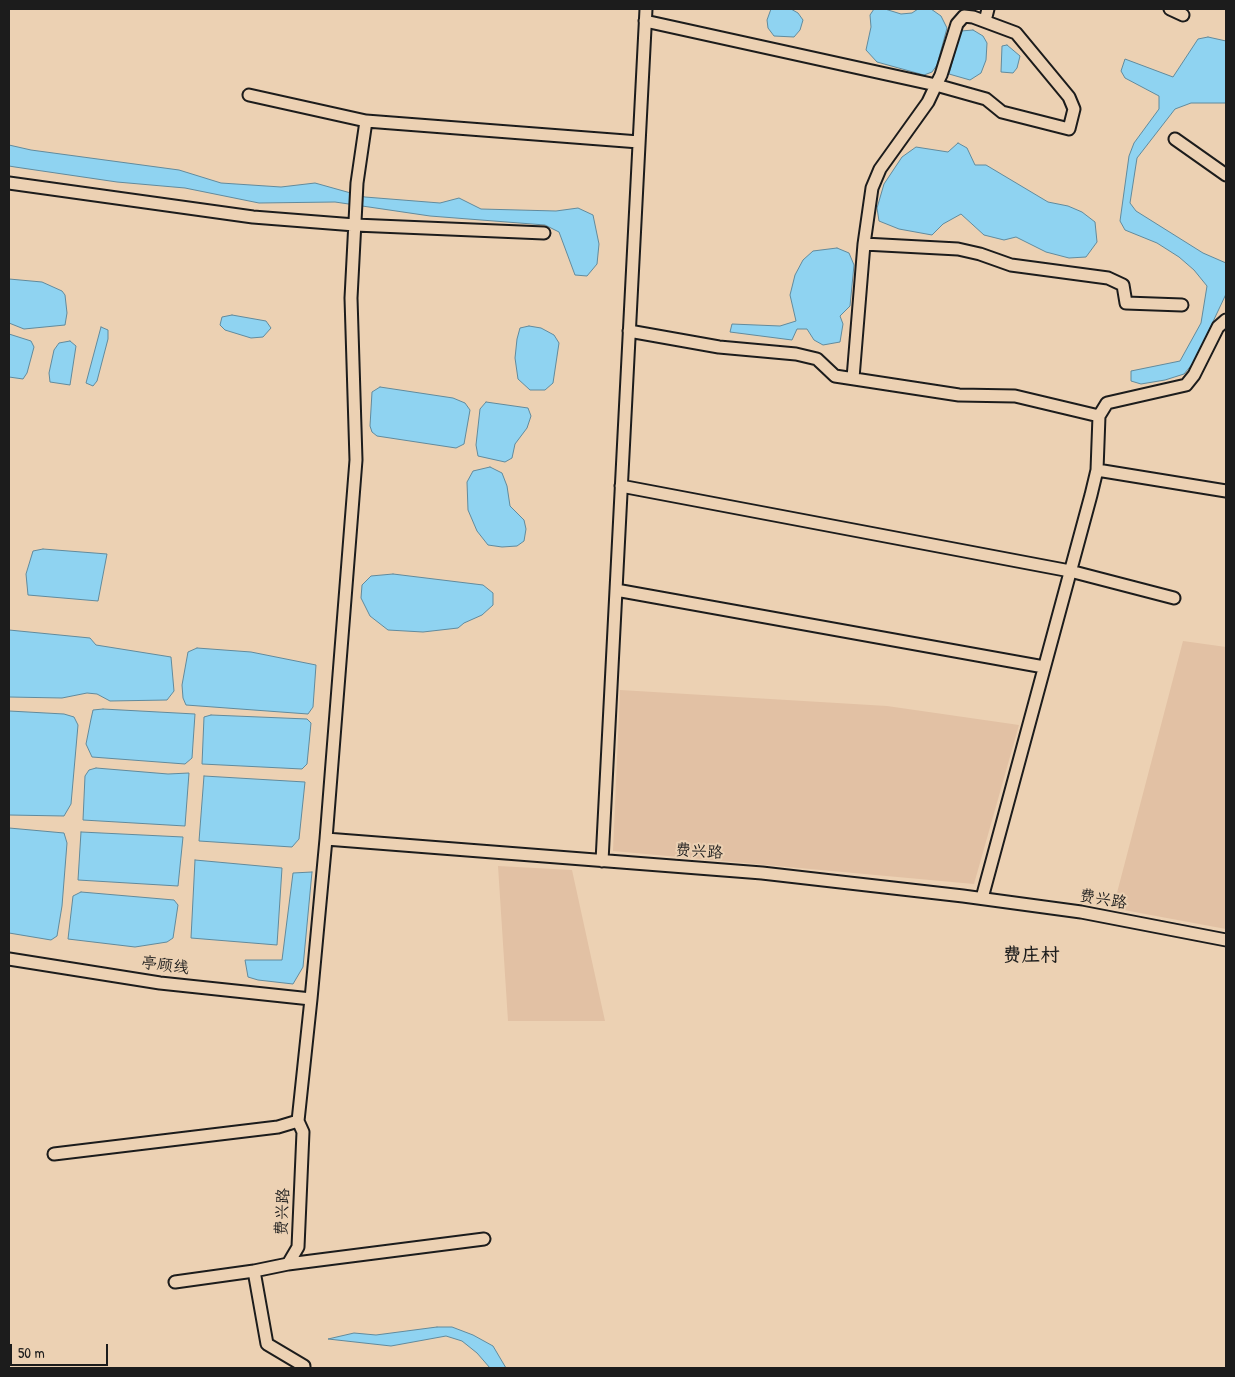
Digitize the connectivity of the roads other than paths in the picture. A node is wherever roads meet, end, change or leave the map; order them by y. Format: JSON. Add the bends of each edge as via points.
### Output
{"nodes":[{"id":1,"x":646,"y":9,"type":"edge"},
{"id":2,"x":988,"y":9,"type":"edge"},
{"id":3,"x":1170,"y":9,"type":"edge"},
{"id":4,"x":1183,"y":15,"type":"dead end"},
{"id":5,"x":645,"y":21,"type":"junction"},
{"id":6,"x":985,"y":22,"type":"junction"},
{"id":7,"x":936,"y":85,"type":"junction"},
{"id":8,"x":249,"y":96,"type":"dead end"},
{"id":9,"x":366,"y":121,"type":"junction"},
{"id":10,"x":1175,"y":139,"type":"dead end"},
{"id":11,"x":638,"y":142,"type":"junction"},
{"id":12,"x":1226,"y":175,"type":"edge"},
{"id":13,"x":9,"y":183,"type":"edge"},
{"id":14,"x":355,"y":222,"type":"junction"},
{"id":15,"x":544,"y":233,"type":"dead end"},
{"id":16,"x":864,"y":244,"type":"junction"},
{"id":17,"x":1182,"y":305,"type":"dead end"},
{"id":18,"x":1226,"y":320,"type":"edge"},
{"id":19,"x":629,"y":331,"type":"junction"},
{"id":20,"x":853,"y":378,"type":"junction"},
{"id":21,"x":1099,"y":416,"type":"junction"},
{"id":22,"x":1097,"y":470,"type":"junction"},
{"id":23,"x":621,"y":486,"type":"junction"},
{"id":24,"x":1226,"y":491,"type":"edge"},
{"id":25,"x":1070,"y":571,"type":"junction"},
{"id":26,"x":616,"y":590,"type":"junction"},
{"id":27,"x":1174,"y":598,"type":"dead end"},
{"id":28,"x":1044,"y":667,"type":"junction"},
{"id":29,"x":326,"y":839,"type":"junction"},
{"id":30,"x":602,"y":860,"type":"junction"},
{"id":31,"x":982,"y":898,"type":"junction"},
{"id":32,"x":1226,"y":940,"type":"edge"},
{"id":33,"x":9,"y":959,"type":"edge"},
{"id":34,"x":310,"y":1003,"type":"junction"},
{"id":35,"x":298,"y":1121,"type":"junction"},
{"id":36,"x":54,"y":1154,"type":"dead end"},
{"id":37,"x":484,"y":1239,"type":"dead end"},
{"id":38,"x":288,"y":1264,"type":"junction"},
{"id":39,"x":254,"y":1271,"type":"junction"},
{"id":40,"x":174,"y":1282,"type":"dead end"},
{"id":41,"x":304,"y":1368,"type":"edge"}],
"edges":[{"from":1,"to":5,"type":"street"},
{"from":2,"to":6,"type":"street"},
{"from":3,"to":4,"type":"street"},
{"from":5,"to":7,"type":"street"},
{"from":5,"to":11,"type":"street"},
{"from":6,"to":7,"type":"street","via":[[964,16],[957,24]]},
{"from":6,"to":7,"type":"street","via":[[1016,33],[1069,97],[1074,109],[1069,129],[1002,112],[986,99]]},
{"from":7,"to":16,"type":"street","via":[[928,102],[880,168],[872,188]]},
{"from":8,"to":9,"type":"street"},
{"from":9,"to":11,"type":"street"},
{"from":9,"to":14,"type":"street"},
{"from":10,"to":12,"type":"street"},
{"from":11,"to":19,"type":"street"},
{"from":13,"to":14,"type":"street","via":[[253,217]]},
{"from":14,"to":15,"type":"street"},
{"from":14,"to":29,"type":"street","via":[[351,298],[356,460]]},
{"from":16,"to":17,"type":"street","via":[[958,249],[1010,265],[1108,278],[1123,285],[1126,303]]},
{"from":16,"to":20,"type":"street"},
{"from":18,"to":21,"type":"street","via":[[1218,327],[1186,385],[1107,403]]},
{"from":19,"to":20,"type":"street","via":[[719,347],[796,354],[817,360],[835,376]]},
{"from":19,"to":23,"type":"street"},
{"from":20,"to":21,"type":"street","via":[[958,395],[1015,396]]},
{"from":21,"to":22,"type":"street"},
{"from":22,"to":24,"type":"street"},
{"from":22,"to":25,"type":"street"},
{"from":23,"to":25,"type":"street"},
{"from":23,"to":26,"type":"street"},
{"from":25,"to":27,"type":"street"},
{"from":25,"to":28,"type":"street"},
{"from":26,"to":28,"type":"street"},
{"from":26,"to":30,"type":"street"},
{"from":28,"to":31,"type":"street"},
{"from":29,"to":30,"type":"street","name":"费兴路"},
{"from":29,"to":34,"type":"street","name":"费兴路"},
{"from":30,"to":31,"type":"street","name":"费兴路","via":[[762,873]]},
{"from":31,"to":32,"type":"street","name":"费兴路","via":[[1081,912]]},
{"from":33,"to":34,"type":"street","name":"亭顾线"},
{"from":34,"to":35,"type":"street","name":"费兴路"},
{"from":35,"to":36,"type":"street","via":[[278,1128]]},
{"from":35,"to":38,"type":"street","name":"费兴路","via":[[303,1132],[298,1248]]},
{"from":37,"to":38,"type":"street"},
{"from":38,"to":39,"type":"street"},
{"from":39,"to":40,"type":"street"},
{"from":39,"to":41,"type":"street","via":[[267,1344]]}]}
